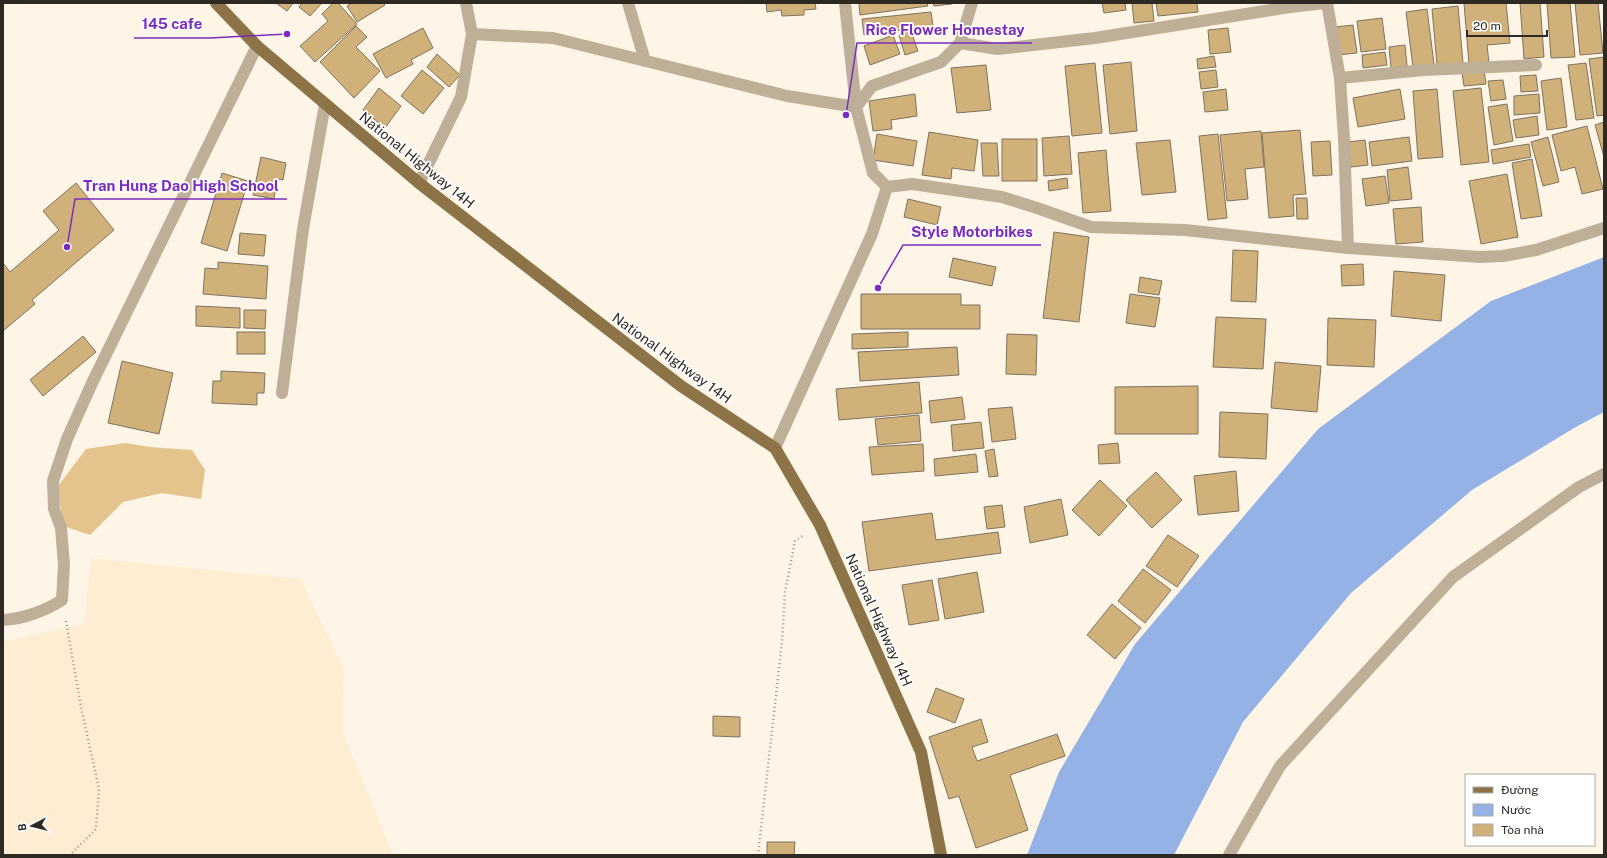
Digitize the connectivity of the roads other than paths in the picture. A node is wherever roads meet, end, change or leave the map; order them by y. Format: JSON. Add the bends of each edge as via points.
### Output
{"nodes":[{"id":1,"x":216,"y":3,"type":"edge"},
{"id":2,"x":466,"y":3,"type":"edge"},
{"id":3,"x":628,"y":3,"type":"edge"},
{"id":4,"x":845,"y":3,"type":"edge"},
{"id":5,"x":972,"y":3,"type":"edge"},
{"id":6,"x":1326,"y":3,"type":"edge"},
{"id":7,"x":472,"y":34,"type":"junction"},
{"id":8,"x":960,"y":43,"type":"junction"},
{"id":9,"x":257,"y":46,"type":"junction"},
{"id":10,"x":645,"y":61,"type":"junction"},
{"id":11,"x":1536,"y":65,"type":"dead end"},
{"id":12,"x":1340,"y":78,"type":"junction"},
{"id":13,"x":326,"y":104,"type":"junction"},
{"id":14,"x":856,"y":107,"type":"junction"},
{"id":15,"x":419,"y":183,"type":"junction"},
{"id":16,"x":887,"y":187,"type":"junction"},
{"id":17,"x":1604,"y":228,"type":"edge"},
{"id":18,"x":1348,"y":248,"type":"junction"},
{"id":19,"x":282,"y":393,"type":"dead end"},
{"id":20,"x":775,"y":448,"type":"junction"},
{"id":21,"x":1604,"y":474,"type":"edge"},
{"id":22,"x":3,"y":620,"type":"edge"},
{"id":23,"x":941,"y":855,"type":"edge"},
{"id":24,"x":1229,"y":855,"type":"edge"}],
"edges":[{"from":1,"to":9,"type":"main road","name":"National Highway 14H"},
{"from":2,"to":7,"type":"street"},
{"from":3,"to":10,"type":"street"},
{"from":4,"to":14,"type":"street"},
{"from":5,"to":8,"type":"street"},
{"from":6,"to":8,"type":"street","via":[[1290,6],[1095,38],[998,49]]},
{"from":6,"to":12,"type":"street"},
{"from":7,"to":10,"type":"street","via":[[553,38]]},
{"from":7,"to":15,"type":"street","via":[[461,97]]},
{"from":8,"to":14,"type":"street","via":[[941,62],[872,86]]},
{"from":9,"to":13,"type":"main road","name":"National Highway 14H"},
{"from":9,"to":22,"type":"street","via":[[67,439],[53,481],[54,509],[61,528],[64,566],[62,600],[49,608],[12,620]]},
{"from":10,"to":14,"type":"street","via":[[787,96]]},
{"from":11,"to":12,"type":"street","via":[[1424,70]]},
{"from":12,"to":18,"type":"street"},
{"from":13,"to":15,"type":"main road","name":"National Highway 14H"},
{"from":13,"to":19,"type":"street","via":[[303,229]]},
{"from":14,"to":16,"type":"street","via":[[873,174]]},
{"from":15,"to":20,"type":"main road","name":"National Highway 14H","via":[[681,386]]},
{"from":16,"to":18,"type":"street","via":[[912,184],[1002,197],[1091,227],[1185,230]]},
{"from":16,"to":20,"type":"street","via":[[872,234]]},
{"from":17,"to":18,"type":"street","via":[[1536,250],[1503,256],[1480,257]]},
{"from":20,"to":23,"type":"main road","name":"National Highway 14H","via":[[820,526],[921,752]]},
{"from":21,"to":24,"type":"street","via":[[1579,487],[1454,577],[1280,766]]}]}
